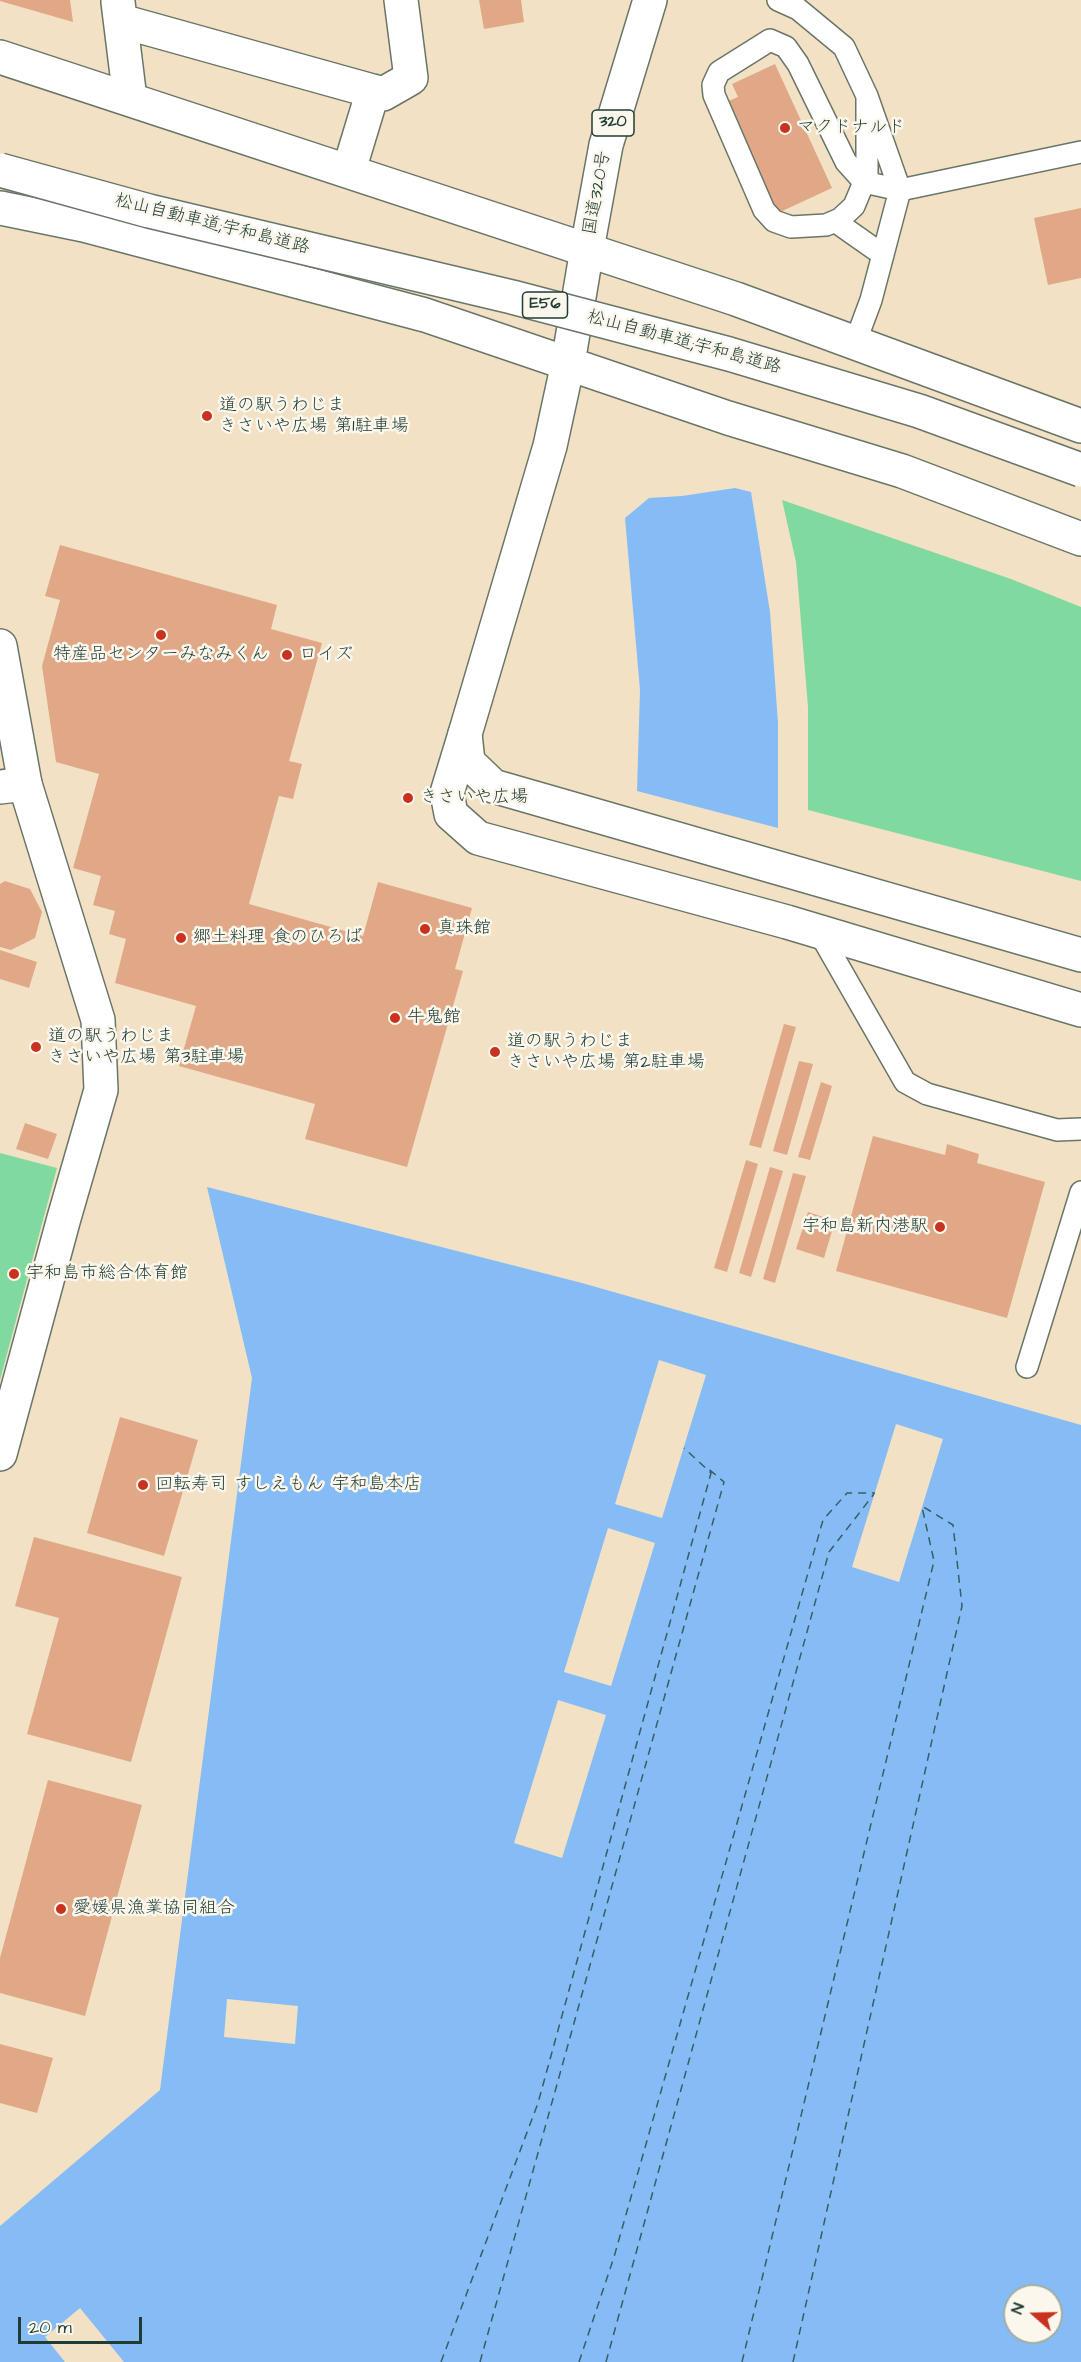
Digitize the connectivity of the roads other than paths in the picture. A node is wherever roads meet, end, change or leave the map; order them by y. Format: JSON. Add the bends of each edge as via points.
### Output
{"nodes":[{"id":1,"x":401,"y":0,"type":"edge"},
{"id":2,"x":650,"y":0,"type":"edge"},
{"id":3,"x":778,"y":0,"type":"edge"},
{"id":4,"x":119,"y":10,"type":"edge"},
{"id":5,"x":0,"y":57,"type":"edge"},
{"id":6,"x":373,"y":92,"type":"junction"},
{"id":7,"x":867,"y":96,"type":"junction"},
{"id":8,"x":130,"y":99,"type":"junction"},
{"id":9,"x":1081,"y":152,"type":"edge"},
{"id":10,"x":0,"y":170,"type":"edge"},
{"id":11,"x":349,"y":170,"type":"junction"},
{"id":12,"x":864,"y":182,"type":"junction"},
{"id":13,"x":900,"y":190,"type":"junction"},
{"id":14,"x":0,"y":208,"type":"edge"},
{"id":15,"x":836,"y":222,"type":"junction"},
{"id":16,"x":587,"y":249,"type":"junction"},
{"id":17,"x":883,"y":255,"type":"junction"},
{"id":18,"x":855,"y":343,"type":"junction"},
{"id":19,"x":568,"y":363,"type":"junction"},
{"id":20,"x":1081,"y":426,"type":"edge"},
{"id":21,"x":1081,"y":470,"type":"edge"},
{"id":22,"x":1081,"y":539,"type":"edge"},
{"id":23,"x":0,"y":646,"type":"edge"},
{"id":24,"x":465,"y":734,"type":"junction"},
{"id":25,"x":12,"y":785,"type":"edge"},
{"id":26,"x":819,"y":932,"type":"junction"},
{"id":27,"x":1081,"y":955,"type":"edge"},
{"id":28,"x":1081,"y":1010,"type":"edge"},
{"id":29,"x":1081,"y":1129,"type":"edge"},
{"id":30,"x":1081,"y":1192,"type":"edge"},
{"id":31,"x":1027,"y":1367,"type":"dead end"},
{"id":32,"x":0,"y":1454,"type":"edge"}],
"edges":[{"from":1,"to":6,"type":"main road","via":[[411,78],[383,94]]},
{"from":2,"to":16,"type":"main road","name":"国道320号","number":"320","via":[[606,145]]},
{"from":3,"to":7,"type":"lane","via":[[798,9],[844,47]]},
{"from":4,"to":6,"type":"main road"},
{"from":4,"to":8,"type":"main road"},
{"from":5,"to":8,"type":"main road"},
{"from":6,"to":11,"type":"main road"},
{"from":7,"to":12,"type":"lane"},
{"from":7,"to":13,"type":"lane"},
{"from":8,"to":11,"type":"main road"},
{"from":9,"to":13,"type":"lane"},
{"from":10,"to":21,"type":"main road","name":"松山自動車道;宇和島道路","number":"E56","bridge":true,"via":[[149,211],[512,297],[729,354],[919,411]]},
{"from":11,"to":16,"type":"main road"},
{"from":12,"to":13,"type":"lane"},
{"from":12,"to":15,"type":"lane","via":[[854,206]]},
{"from":12,"to":15,"type":"lane","via":[[846,162],[786,47],[770,40],[719,72],[713,85],[714,95],[769,217],[790,227]]},
{"from":13,"to":17,"type":"lane"},
{"from":14,"to":19,"type":"main road","via":[[84,225],[405,309]]},
{"from":15,"to":17,"type":"lane"},
{"from":16,"to":18,"type":"main road"},
{"from":16,"to":19,"type":"main road","name":"国道320号"},
{"from":17,"to":18,"type":"lane"},
{"from":18,"to":20,"type":"main road"},
{"from":19,"to":22,"type":"main road","via":[[728,418],[902,471]]},
{"from":19,"to":24,"type":"main road","name":"国道320号","via":[[550,446]]},
{"from":23,"to":25,"type":"main road"},
{"from":24,"to":26,"type":"main road","name":"国道320号","via":[[447,794],[451,814],[478,838]]},
{"from":24,"to":27,"type":"main road","via":[[468,762],[493,786]]},
{"from":25,"to":32,"type":"main road","via":[[98,1020],[101,1090]]},
{"from":26,"to":28,"type":"main road","name":"国道320号"},
{"from":26,"to":29,"type":"lane","via":[[904,1082],[927,1094],[1057,1130]]},
{"from":30,"to":31,"type":"lane"}]}
